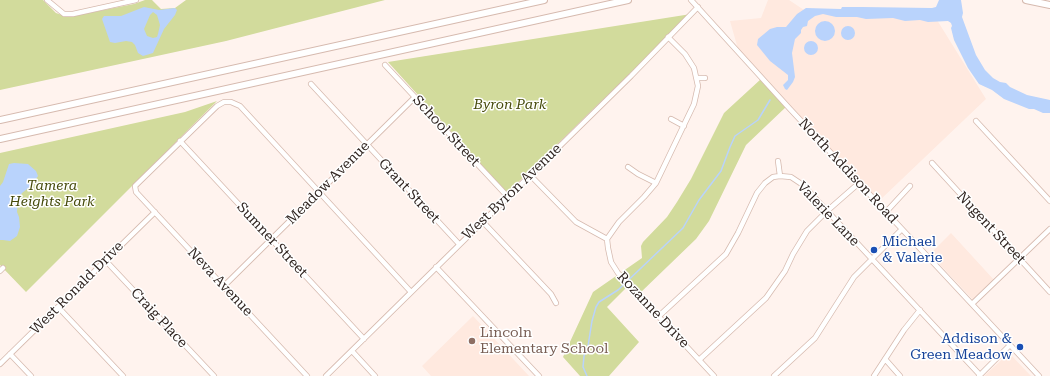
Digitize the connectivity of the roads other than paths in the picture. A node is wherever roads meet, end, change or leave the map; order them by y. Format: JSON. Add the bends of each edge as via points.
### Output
{"nodes":[{"id":1,"x":47,"y":0,"type":"edge"},
{"id":2,"x":136,"y":0,"type":"edge"},
{"id":3,"x":544,"y":0,"type":"edge"},
{"id":4,"x":628,"y":0,"type":"edge"},
{"id":5,"x":691,"y":0,"type":"edge"},
{"id":6,"x":1026,"y":0,"type":"edge"},
{"id":7,"x":1050,"y":5,"type":"edge"},
{"id":8,"x":698,"y":7,"type":"junction"},
{"id":9,"x":668,"y":37,"type":"junction"},
{"id":10,"x":384,"y":65,"type":"dead end"},
{"id":11,"x":697,"y":78,"type":"junction"},
{"id":12,"x":705,"y":78,"type":"dead end"},
{"id":13,"x":311,"y":84,"type":"dead end"},
{"id":14,"x":415,"y":97,"type":"junction"},
{"id":15,"x":671,"y":119,"type":"dead end"},
{"id":16,"x":0,"y":120,"type":"edge"},
{"id":17,"x":976,"y":120,"type":"dead end"},
{"id":18,"x":684,"y":126,"type":"junction"},
{"id":19,"x":0,"y":139,"type":"edge"},
{"id":20,"x":180,"y":141,"type":"junction"},
{"id":21,"x":367,"y":145,"type":"junction"},
{"id":22,"x":778,"y":161,"type":"dead end"},
{"id":23,"x":932,"y":163,"type":"dead end"},
{"id":24,"x":628,"y":167,"type":"dead end"},
{"id":25,"x":530,"y":175,"type":"junction"},
{"id":26,"x":780,"y":176,"type":"junction"},
{"id":27,"x":656,"y":183,"type":"junction"},
{"id":28,"x":859,"y":183,"type":"junction"},
{"id":29,"x":910,"y":186,"type":"dead end"},
{"id":30,"x":319,"y":192,"type":"junction"},
{"id":31,"x":508,"y":197,"type":"junction"},
{"id":32,"x":1050,"y":201,"type":"edge"},
{"id":33,"x":827,"y":211,"type":"junction"},
{"id":34,"x":155,"y":212,"type":"junction"},
{"id":35,"x":886,"y":212,"type":"junction"},
{"id":36,"x":483,"y":222,"type":"junction"},
{"id":37,"x":1050,"y":229,"type":"edge"},
{"id":38,"x":902,"y":230,"type":"junction"},
{"id":39,"x":607,"y":239,"type":"junction"},
{"id":40,"x":272,"y":240,"type":"junction"},
{"id":41,"x":459,"y":244,"type":"junction"},
{"id":42,"x":872,"y":259,"type":"junction"},
{"id":43,"x":1019,"y":259,"type":"junction"},
{"id":44,"x":105,"y":260,"type":"junction"},
{"id":45,"x":436,"y":268,"type":"junction"},
{"id":46,"x":224,"y":286,"type":"junction"},
{"id":47,"x":411,"y":292,"type":"junction"},
{"id":48,"x":1050,"y":292,"type":"edge"},
{"id":49,"x":556,"y":303,"type":"dead end"},
{"id":50,"x":972,"y":304,"type":"junction"},
{"id":51,"x":58,"y":307,"type":"junction"},
{"id":52,"x":920,"y":310,"type":"junction"},
{"id":53,"x":659,"y":316,"type":"junction"},
{"id":54,"x":364,"y":339,"type":"junction"},
{"id":55,"x":1010,"y":346,"type":"junction"},
{"id":56,"x":352,"y":351,"type":"junction"},
{"id":57,"x":10,"y":354,"type":"junction"},
{"id":58,"x":884,"y":359,"type":"junction"},
{"id":59,"x":699,"y":360,"type":"junction"},
{"id":60,"x":0,"y":364,"type":"edge"},
{"id":61,"x":979,"y":375,"type":"edge"},
{"id":62,"x":31,"y":376,"type":"edge"},
{"id":63,"x":123,"y":376,"type":"edge"},
{"id":64,"x":214,"y":376,"type":"edge"},
{"id":65,"x":307,"y":376,"type":"edge"},
{"id":66,"x":326,"y":376,"type":"edge"},
{"id":67,"x":375,"y":376,"type":"edge"},
{"id":68,"x":538,"y":376,"type":"edge"},
{"id":69,"x":714,"y":376,"type":"edge"},
{"id":70,"x":774,"y":376,"type":"edge"},
{"id":71,"x":874,"y":376,"type":"edge"},
{"id":72,"x":900,"y":376,"type":"edge"},
{"id":73,"x":1039,"y":376,"type":"edge"}],
"edges":[{"from":1,"to":2,"type":"street","via":[[64,14]]},
{"from":3,"to":16,"type":"highway"},
{"from":4,"to":19,"type":"highway"},
{"from":5,"to":8,"type":"street","name":"North Addison Road"},
{"from":6,"to":7,"type":"highway"},
{"from":8,"to":9,"type":"street","name":"West Byron Avenue"},
{"from":8,"to":28,"type":"street","name":"North Addison Road"},
{"from":9,"to":11,"type":"street","via":[[690,60]]},
{"from":9,"to":25,"type":"street","name":"West Byron Avenue"},
{"from":10,"to":14,"type":"street","name":"School Street"},
{"from":11,"to":12,"type":"street"},
{"from":11,"to":18,"type":"street","via":[[697,95]]},
{"from":13,"to":21,"type":"street","name":"Grant Street"},
{"from":14,"to":21,"type":"street","name":"Meadow Avenue"},
{"from":14,"to":31,"type":"street","name":"School Street"},
{"from":15,"to":18,"type":"street"},
{"from":17,"to":32,"type":"street"},
{"from":18,"to":27,"type":"street"},
{"from":20,"to":30,"type":"street","via":[[217,106],[231,102],[240,106]]},
{"from":20,"to":34,"type":"street","name":"Neva Avenue","via":[[135,186],[136,192]]},
{"from":20,"to":40,"type":"street","name":"Sumner Street"},
{"from":21,"to":30,"type":"street","name":"Meadow Avenue"},
{"from":21,"to":41,"type":"street","name":"Grant Street"},
{"from":22,"to":26,"type":"street"},
{"from":23,"to":43,"type":"street","name":"Nugent Street"},
{"from":24,"to":27,"type":"street"},
{"from":25,"to":31,"type":"street","name":"West Byron Avenue"},
{"from":25,"to":39,"type":"street","via":[[576,222]]},
{"from":26,"to":33,"type":"street","name":"Valerie Lane","via":[[790,177],[803,185]]},
{"from":26,"to":53,"type":"street","via":[[773,177],[760,189],[726,254]]},
{"from":27,"to":39,"type":"street","via":[[619,222]]},
{"from":28,"to":33,"type":"street"},
{"from":28,"to":35,"type":"street","name":"North Addison Road"},
{"from":29,"to":35,"type":"street"},
{"from":30,"to":40,"type":"street","name":"Meadow Avenue"},
{"from":30,"to":47,"type":"street"},
{"from":31,"to":36,"type":"street","name":"West Byron Avenue"},
{"from":33,"to":42,"type":"street","name":"Valerie Lane"},
{"from":33,"to":59,"type":"street","via":[[807,231],[770,294]]},
{"from":34,"to":44,"type":"street","name":"West Ronald Drive"},
{"from":34,"to":46,"type":"street","name":"Neva Avenue"},
{"from":35,"to":38,"type":"street","name":"North Addison Road"},
{"from":36,"to":41,"type":"street","name":"West Byron Avenue"},
{"from":36,"to":49,"type":"street","via":[[551,294]]},
{"from":37,"to":43,"type":"street"},
{"from":38,"to":42,"type":"street"},
{"from":38,"to":50,"type":"street","name":"North Addison Road"},
{"from":39,"to":53,"type":"street","name":"Rozanne Drive","via":[[614,268]]},
{"from":40,"to":46,"type":"street","name":"Meadow Avenue"},
{"from":40,"to":54,"type":"street","name":"Sumner Street"},
{"from":41,"to":45,"type":"street","name":"West Byron Avenue"},
{"from":42,"to":52,"type":"street","name":"Valerie Lane"},
{"from":42,"to":70,"type":"street","via":[[854,277],[815,338]]},
{"from":43,"to":48,"type":"street","name":"Nugent Street"},
{"from":43,"to":50,"type":"street"},
{"from":44,"to":51,"type":"street","name":"West Ronald Drive"},
{"from":44,"to":64,"type":"street","name":"Craig Place"},
{"from":45,"to":47,"type":"street","name":"West Byron Avenue"},
{"from":45,"to":68,"type":"street"},
{"from":46,"to":65,"type":"street","name":"Neva Avenue"},
{"from":47,"to":54,"type":"street","name":"West Byron Avenue"},
{"from":50,"to":55,"type":"street","name":"North Addison Road"},
{"from":51,"to":57,"type":"street","name":"West Ronald Drive"},
{"from":51,"to":63,"type":"street"},
{"from":52,"to":58,"type":"street"},
{"from":52,"to":61,"type":"street","name":"Valerie Lane"},
{"from":53,"to":59,"type":"street","name":"Rozanne Drive"},
{"from":54,"to":56,"type":"street","name":"West Byron Avenue"},
{"from":55,"to":61,"type":"street"},
{"from":55,"to":73,"type":"street","name":"North Addison Road"},
{"from":56,"to":66,"type":"street","name":"West Byron Avenue"},
{"from":56,"to":67,"type":"street"},
{"from":57,"to":60,"type":"street","name":"West Ronald Drive"},
{"from":57,"to":62,"type":"street"},
{"from":58,"to":71,"type":"street"},
{"from":58,"to":72,"type":"street"},
{"from":59,"to":69,"type":"street","name":"Rozanne Drive"}]}
